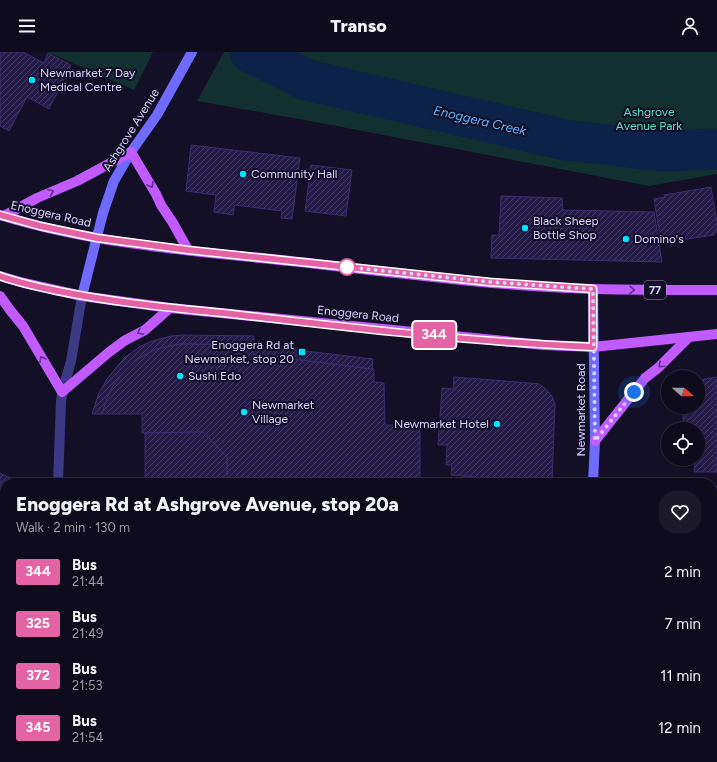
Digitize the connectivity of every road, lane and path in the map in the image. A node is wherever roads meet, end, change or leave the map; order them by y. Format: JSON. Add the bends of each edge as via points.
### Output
{"nodes":[{"id":1,"x":192,"y":52,"type":"edge"},
{"id":2,"x":131,"y":152,"type":"junction"},
{"id":3,"x":2,"y":215,"type":"edge"},
{"id":4,"x":97,"y":238,"type":"junction"},
{"id":5,"x":188,"y":250,"type":"junction"},
{"id":6,"x":0,"y":276,"type":"edge"},
{"id":7,"x":593,"y":289,"type":"junction"},
{"id":8,"x":717,"y":290,"type":"edge"},
{"id":9,"x":0,"y":296,"type":"edge"},
{"id":10,"x":82,"y":296,"type":"junction"},
{"id":11,"x":170,"y":308,"type":"junction"},
{"id":12,"x":717,"y":334,"type":"edge"},
{"id":13,"x":689,"y":337,"type":"junction"},
{"id":14,"x":593,"y":347,"type":"junction"},
{"id":15,"x":62,"y":392,"type":"junction"},
{"id":16,"x":595,"y":441,"type":"junction"},
{"id":17,"x":58,"y":478,"type":"edge"},
{"id":18,"x":593,"y":478,"type":"edge"}],
"edges":[{"from":1,"to":2,"type":"main road","name":"Ashgrove Avenue","via":[[157,115]]},
{"from":3,"to":2,"type":"main road","one_way":true,"via":[[77,181]]},
{"from":2,"to":4,"type":"main road","name":"Ashgrove Avenue","via":[[114,180]]},
{"from":2,"to":5,"type":"main road","one_way":true},
{"from":3,"to":4,"type":"main road","name":"Enoggera Road","number":"77"},
{"from":4,"to":5,"type":"main road","name":"Enoggera Road","number":"77"},
{"from":4,"to":10,"type":"main road","name":"Ashgrove Avenue"},
{"from":5,"to":7,"type":"main road","name":"Enoggera Road","number":"77","via":[[489,282]]},
{"from":6,"to":10,"type":"main road","name":"Enoggera Road","via":[[24,284]]},
{"from":7,"to":8,"type":"main road","name":"Enoggera Road","number":"77","one_way":true},
{"from":7,"to":14,"type":"main road","name":"Newmarket Road"},
{"from":15,"to":9,"type":"main road","one_way":true,"via":[[23,326]]},
{"from":10,"to":11,"type":"main road","name":"Enoggera Road"},
{"from":10,"to":15,"type":"street","via":[[71,361]]},
{"from":11,"to":14,"type":"main road","name":"Enoggera Road","via":[[487,340]]},
{"from":11,"to":15,"type":"main road","one_way":true,"via":[[145,330],[108,353]]},
{"from":12,"to":13,"type":"main road","name":"Enoggera Road"},
{"from":13,"to":14,"type":"main road","name":"Enoggera Road"},
{"from":13,"to":16,"type":"main road","one_way":true,"via":[[645,378]]},
{"from":14,"to":16,"type":"main road","name":"Newmarket Road"},
{"from":15,"to":17,"type":"street"},
{"from":16,"to":18,"type":"main road","name":"Newmarket Road"}]}
